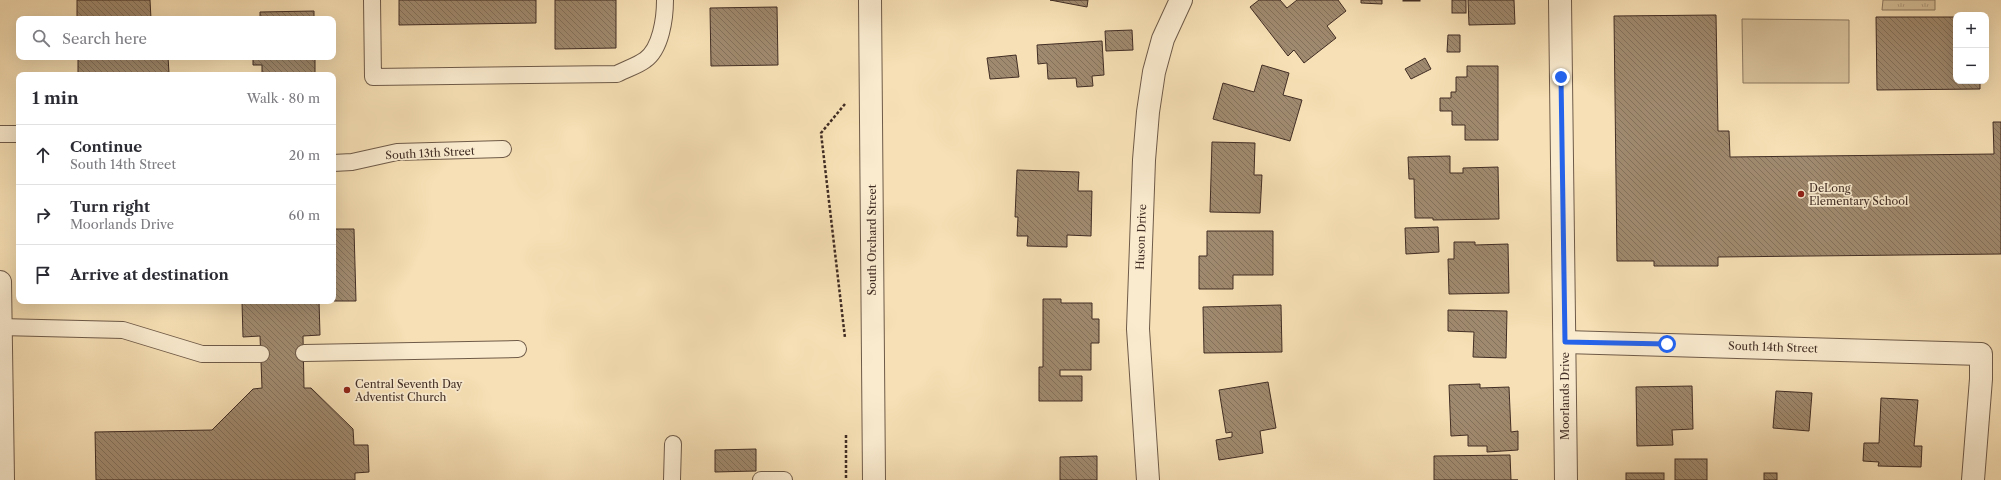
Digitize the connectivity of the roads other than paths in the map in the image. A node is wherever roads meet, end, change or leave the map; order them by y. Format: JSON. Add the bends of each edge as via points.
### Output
{"nodes":[{"id":1,"x":372,"y":0,"type":"edge"},
{"id":2,"x":666,"y":0,"type":"edge"},
{"id":3,"x":870,"y":0,"type":"edge"},
{"id":4,"x":1181,"y":0,"type":"edge"},
{"id":5,"x":1560,"y":0,"type":"edge"},
{"id":6,"x":0,"y":134,"type":"edge"},
{"id":7,"x":16,"y":134,"type":"edge"},
{"id":8,"x":503,"y":149,"type":"dead end"},
{"id":9,"x":336,"y":163,"type":"edge"},
{"id":10,"x":0,"y":282,"type":"edge"},
{"id":11,"x":0,"y":327,"type":"edge"},
{"id":12,"x":1565,"y":342,"type":"junction"},
{"id":13,"x":518,"y":349,"type":"dead end"},
{"id":14,"x":261,"y":354,"type":"dead end"},
{"id":15,"x":304,"y":354,"type":"dead end"},
{"id":16,"x":673,"y":444,"type":"dead end"},
{"id":17,"x":3,"y":480,"type":"edge"},
{"id":18,"x":672,"y":480,"type":"edge"},
{"id":19,"x":762,"y":480,"type":"edge"},
{"id":20,"x":784,"y":480,"type":"edge"},
{"id":21,"x":874,"y":480,"type":"edge"},
{"id":22,"x":1148,"y":480,"type":"edge"},
{"id":23,"x":1566,"y":480,"type":"edge"},
{"id":24,"x":1973,"y":480,"type":"edge"}],
"edges":[{"from":1,"to":2,"type":"lane","via":[[373,77],[617,74],[646,60],[658,42]]},
{"from":3,"to":21,"type":"street","name":"South Orchard Street"},
{"from":4,"to":22,"type":"street","name":"Huson Drive","via":[[1163,39],[1154,72],[1144,160],[1138,329]]},
{"from":5,"to":12,"type":"street","name":"Moorlands Drive"},
{"from":6,"to":7,"type":"lane"},
{"from":8,"to":9,"type":"lane","name":"South 13th Street","via":[[397,152]]},
{"from":10,"to":11,"type":"street"},
{"from":11,"to":14,"type":"lane","via":[[123,330],[202,354]]},
{"from":11,"to":17,"type":"street"},
{"from":12,"to":23,"type":"street","name":"Moorlands Drive"},
{"from":12,"to":24,"type":"street","name":"South 14th Street","via":[[1981,354]]},
{"from":13,"to":15,"type":"lane"},
{"from":16,"to":18,"type":"lane"},
{"from":19,"to":20,"type":"lane"}]}
